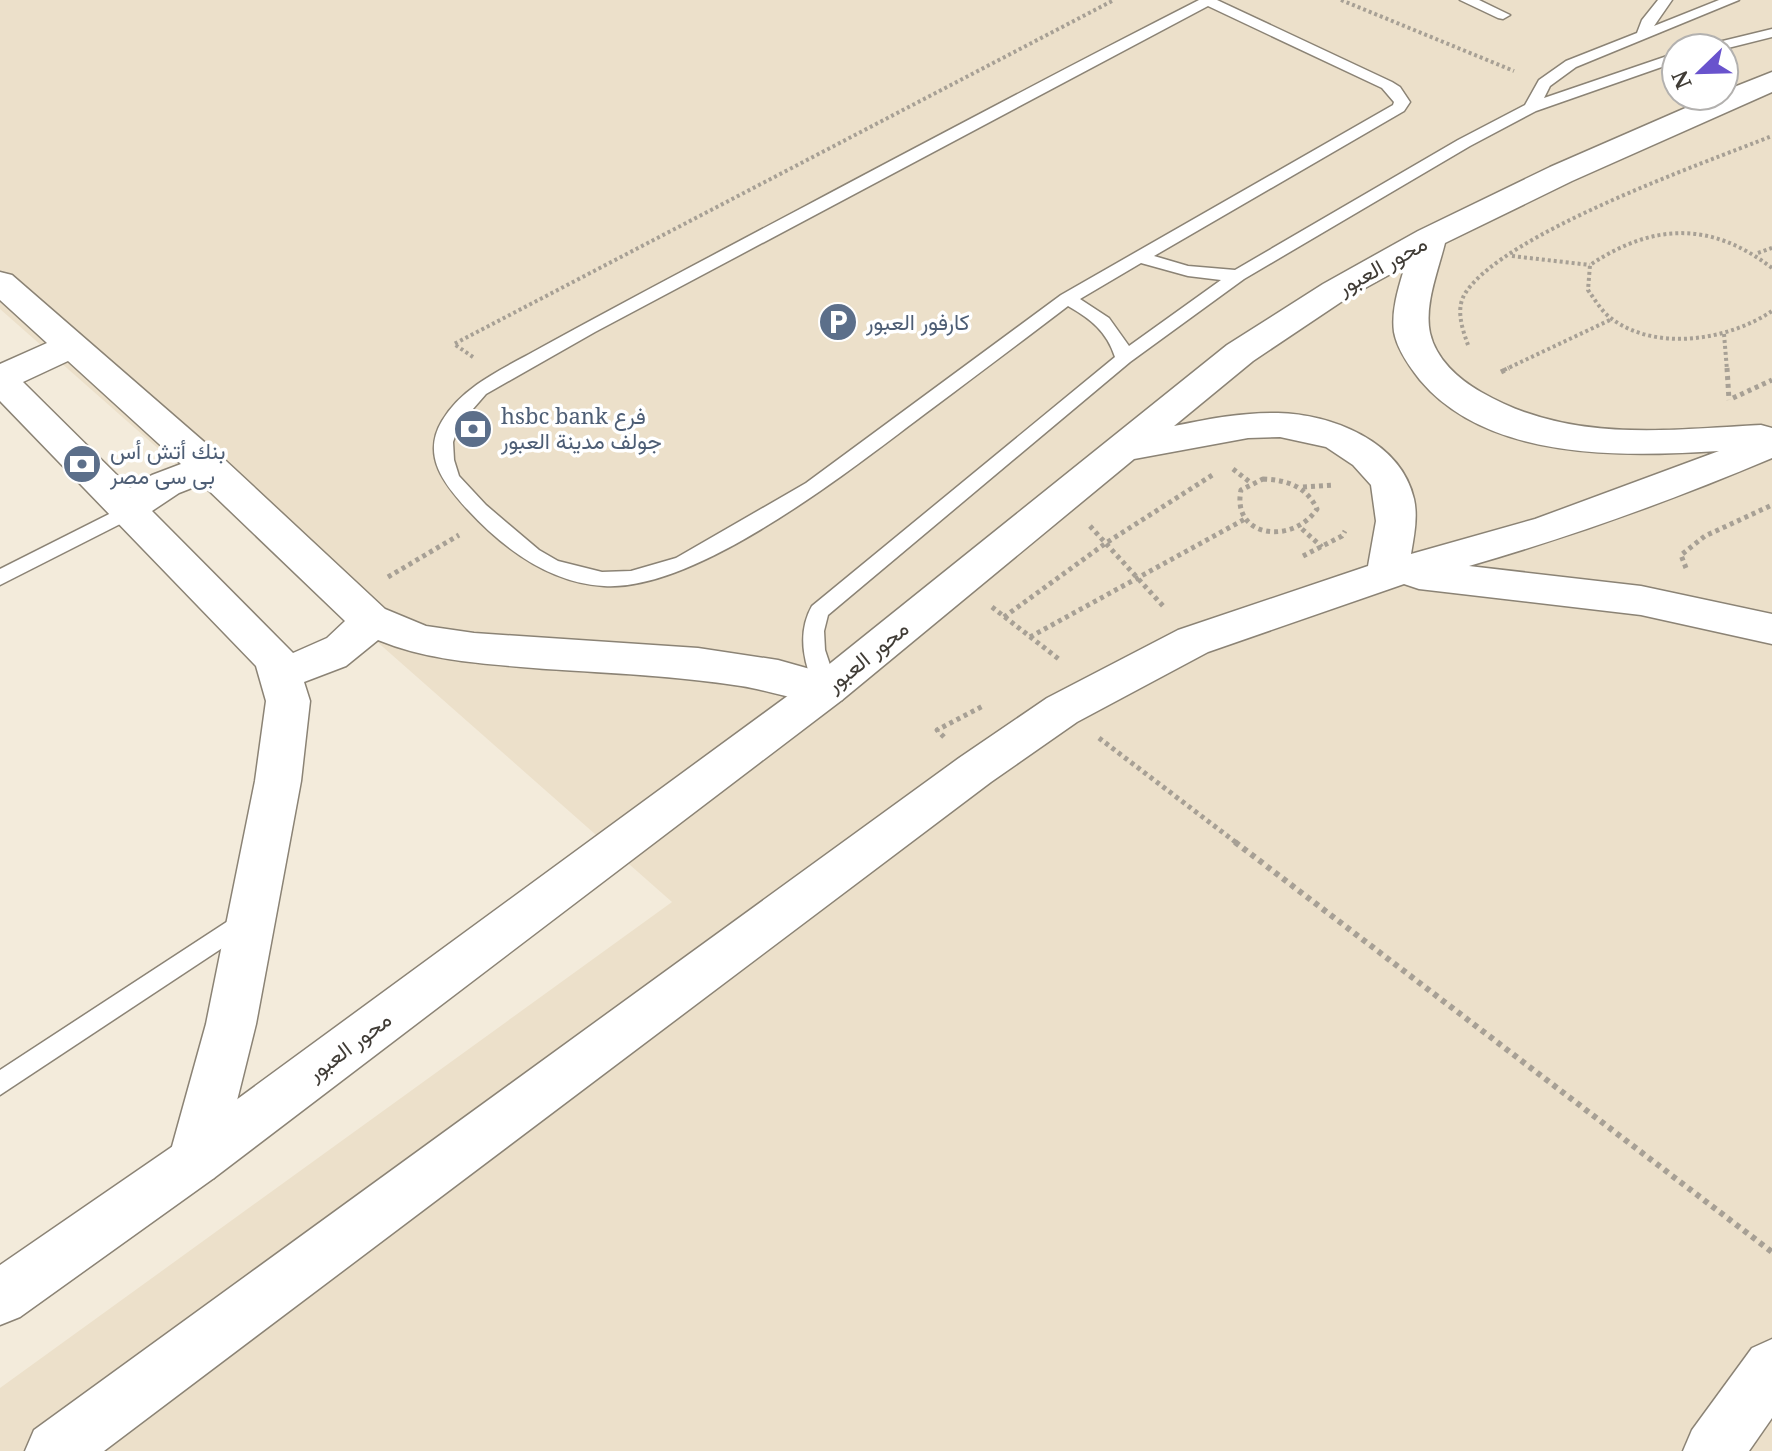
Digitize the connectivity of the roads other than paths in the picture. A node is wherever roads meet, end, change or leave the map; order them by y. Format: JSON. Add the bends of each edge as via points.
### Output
{"nodes":[{"id":1,"x":1467,"y":0,"type":"edge"},
{"id":2,"x":1665,"y":0,"type":"edge"},
{"id":3,"x":1732,"y":0,"type":"edge"},
{"id":4,"x":1209,"y":1,"type":"edge"},
{"id":5,"x":1503,"y":15,"type":"dead end"},
{"id":6,"x":1772,"y":33,"type":"edge"},
{"id":7,"x":1644,"y":34,"type":"junction"},
{"id":8,"x":1740,"y":41,"type":"edge"},
{"id":9,"x":1660,"y":63,"type":"edge"},
{"id":10,"x":1772,"y":81,"type":"edge"},
{"id":11,"x":1531,"y":108,"type":"junction"},
{"id":12,"x":1430,"y":238,"type":"junction"},
{"id":13,"x":1140,"y":257,"type":"junction"},
{"id":14,"x":1238,"y":275,"type":"junction"},
{"id":15,"x":1067,"y":299,"type":"junction"},
{"id":16,"x":8,"y":300,"type":"edge"},
{"id":17,"x":72,"y":345,"type":"junction"},
{"id":18,"x":1124,"y":358,"type":"junction"},
{"id":19,"x":0,"y":379,"type":"edge"},
{"id":20,"x":1772,"y":437,"type":"edge"},
{"id":21,"x":1772,"y":444,"type":"edge"},
{"id":22,"x":1119,"y":450,"type":"junction"},
{"id":23,"x":211,"y":469,"type":"junction"},
{"id":24,"x":127,"y":512,"type":"junction"},
{"id":25,"x":1392,"y":574,"type":"junction"},
{"id":26,"x":0,"y":578,"type":"edge"},
{"id":27,"x":360,"y":610,"type":"junction"},
{"id":28,"x":1772,"y":629,"type":"edge"},
{"id":29,"x":281,"y":672,"type":"junction"},
{"id":30,"x":827,"y":689,"type":"junction"},
{"id":31,"x":252,"y":915,"type":"junction"},
{"id":32,"x":0,"y":1084,"type":"edge"},
{"id":33,"x":195,"y":1161,"type":"junction"},
{"id":34,"x":0,"y":1298,"type":"edge"},
{"id":35,"x":1772,"y":1368,"type":"edge"},
{"id":36,"x":55,"y":1451,"type":"edge"},
{"id":37,"x":1713,"y":1451,"type":"edge"}],
"edges":[{"from":1,"to":5,"type":"lane"},
{"from":2,"to":7,"type":"lane"},
{"from":3,"to":7,"type":"lane"},
{"from":4,"to":13,"type":"lane","via":[[1387,85],[1402,102],[1393,112]]},
{"from":4,"to":15,"type":"lane","via":[[500,377],[450,423],[444,460],[462,494],[532,555],[576,575],[602,579],[658,573],[716,546],[813,488]]},
{"from":6,"to":8,"type":"lane"},
{"from":7,"to":11,"type":"lane","via":[[1571,64],[1544,83]]},
{"from":9,"to":11,"type":"lane"},
{"from":10,"to":12,"type":"main road","name":"محور العبور"},
{"from":11,"to":14,"type":"lane"},
{"from":12,"to":20,"type":"main road","via":[[1412,331],[1421,357],[1443,384],[1476,407],[1516,426],[1609,443]]},
{"from":12,"to":22,"type":"main road","name":"محور العبور","via":[[1240,353]]},
{"from":13,"to":14,"type":"lane","via":[[1170,269]]},
{"from":13,"to":15,"type":"lane"},
{"from":14,"to":18,"type":"lane"},
{"from":15,"to":18,"type":"lane","via":[[1108,324],[1120,340]]},
{"from":16,"to":17,"type":"main road"},
{"from":17,"to":19,"type":"main road"},
{"from":17,"to":23,"type":"main road"},
{"from":18,"to":30,"type":"lane","via":[[819,611],[811,641]]},
{"from":19,"to":24,"type":"main road"},
{"from":21,"to":25,"type":"main road","via":[[1549,529]]},
{"from":22,"to":25,"type":"main road","via":[[1258,424],[1326,433],[1379,467],[1393,490]]},
{"from":22,"to":30,"type":"main road","name":"محور العبور"},
{"from":23,"to":24,"type":"main road","via":[[170,480]]},
{"from":23,"to":27,"type":"main road"},
{"from":24,"to":26,"type":"lane"},
{"from":24,"to":29,"type":"main road","via":[[275,659]]},
{"from":25,"to":28,"type":"main road","via":[[1632,597]]},
{"from":25,"to":36,"type":"main road","via":[[1055,690],[975,770]]},
{"from":27,"to":29,"type":"main road","via":[[344,648],[324,660]]},
{"from":27,"to":30,"type":"main road","via":[[420,640],[698,664]]},
{"from":29,"to":31,"type":"main road","via":[[288,701]]},
{"from":30,"to":33,"type":"main road","name":"محور العبور"},
{"from":31,"to":32,"type":"lane"},
{"from":31,"to":33,"type":"main road","via":[[231,1024]]},
{"from":33,"to":34,"type":"main road","name":"محور العبور"},
{"from":35,"to":37,"type":"main road"}]}
